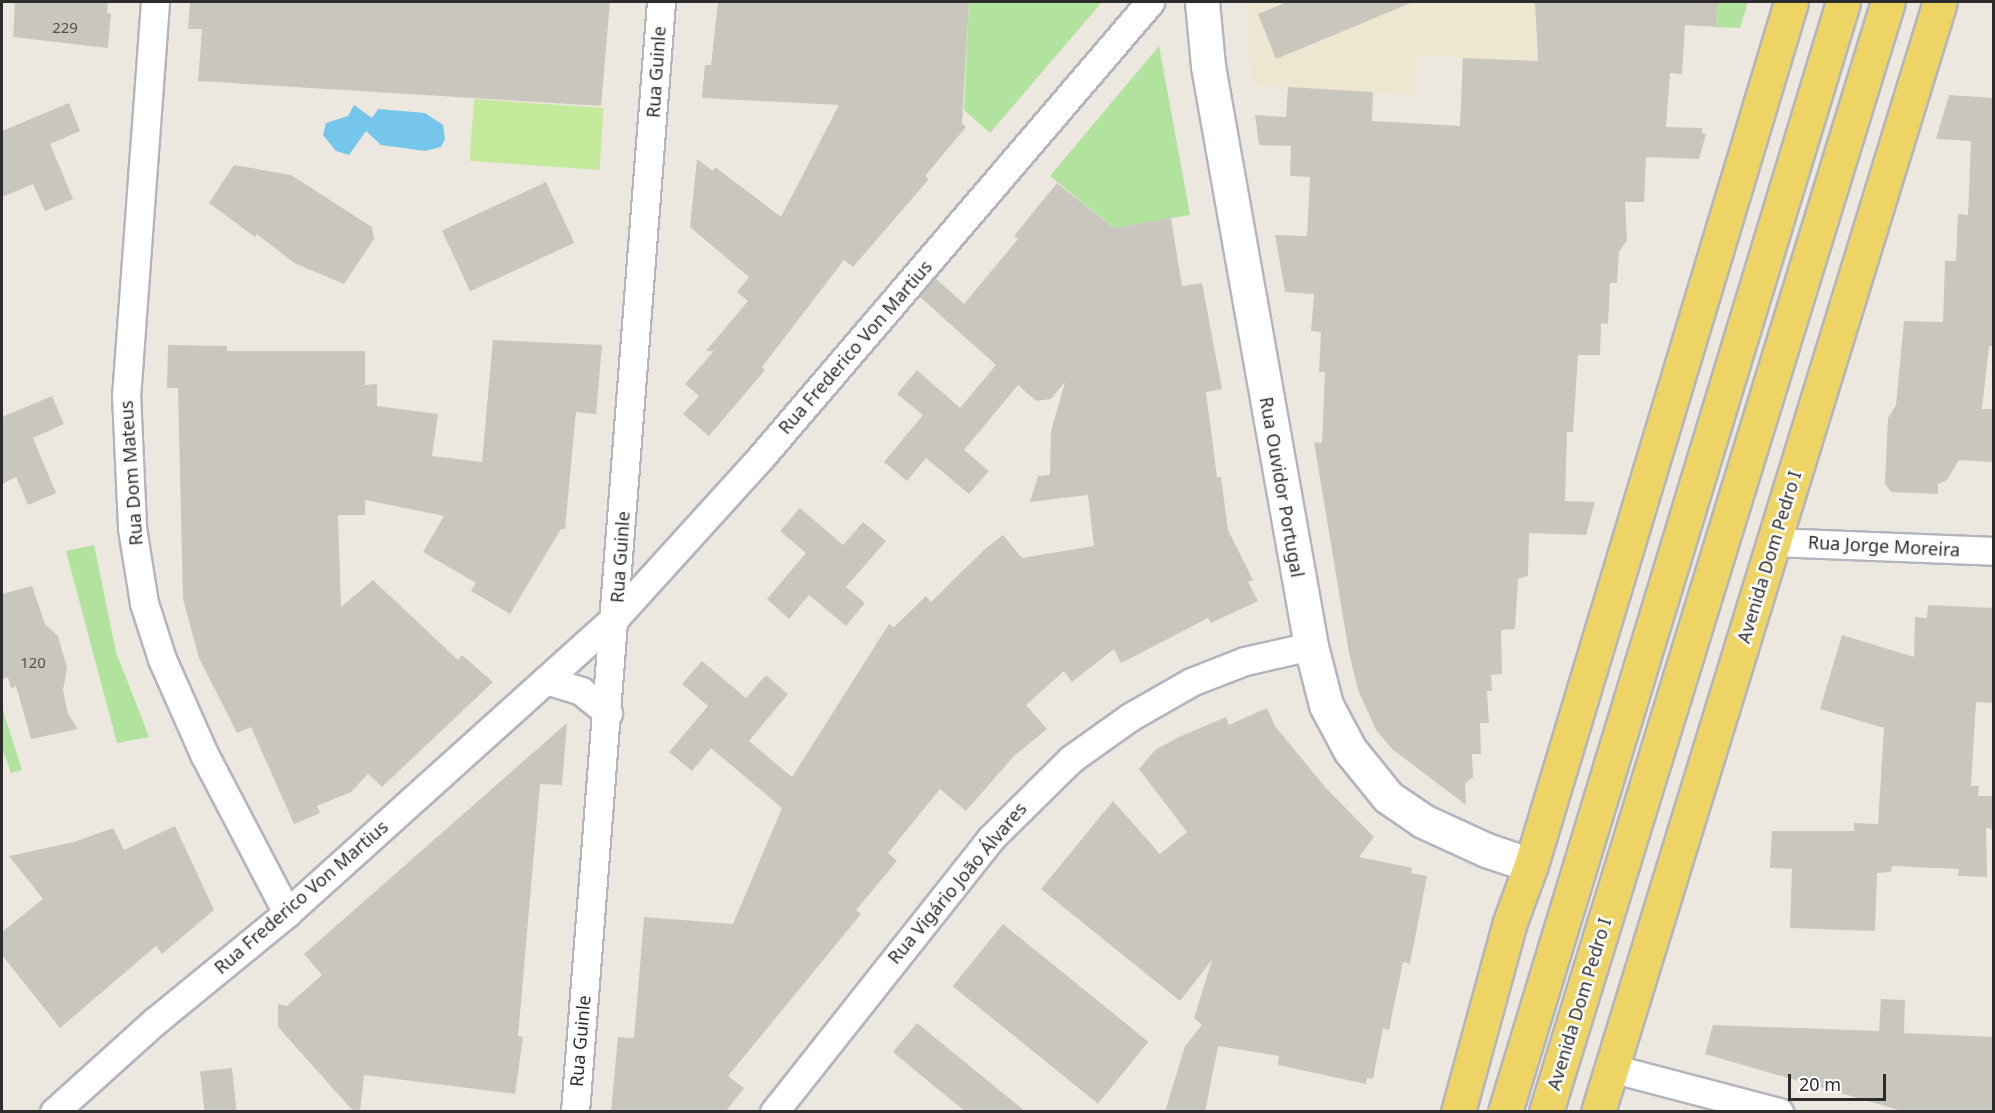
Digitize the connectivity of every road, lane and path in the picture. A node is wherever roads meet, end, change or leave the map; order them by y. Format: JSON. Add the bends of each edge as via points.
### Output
{"nodes":[{"id":1,"x":156,"y":2,"type":"edge"},
{"id":2,"x":661,"y":2,"type":"edge"},
{"id":3,"x":1150,"y":2,"type":"edge"},
{"id":4,"x":1202,"y":2,"type":"edge"},
{"id":5,"x":1791,"y":2,"type":"edge"},
{"id":6,"x":1843,"y":2,"type":"edge"},
{"id":7,"x":1887,"y":2,"type":"edge"},
{"id":8,"x":1940,"y":2,"type":"edge"},
{"id":9,"x":1895,"y":145,"type":"junction"},
{"id":10,"x":1828,"y":197,"type":"junction"},
{"id":11,"x":1774,"y":542,"type":"junction"},
{"id":12,"x":1994,"y":551,"type":"edge"},
{"id":13,"x":616,"y":617,"type":"junction"},
{"id":14,"x":1311,"y":646,"type":"junction"},
{"id":15,"x":546,"y":680,"type":"junction"},
{"id":16,"x":608,"y":713,"type":"junction"},
{"id":17,"x":1531,"y":865,"type":"junction"},
{"id":18,"x":287,"y":913,"type":"junction"},
{"id":19,"x":1611,"y":1068,"type":"junction"},
{"id":20,"x":54,"y":1112,"type":"edge"},
{"id":21,"x":574,"y":1112,"type":"edge"},
{"id":22,"x":774,"y":1112,"type":"edge"},
{"id":23,"x":1458,"y":1112,"type":"edge"},
{"id":24,"x":1505,"y":1112,"type":"edge"},
{"id":25,"x":1546,"y":1112,"type":"edge"},
{"id":26,"x":1598,"y":1112,"type":"edge"},
{"id":27,"x":1779,"y":1112,"type":"edge"}],
"edges":[{"from":1,"to":18,"type":"street","name":"Rua Dom Mateus","via":[[126,394],[132,528],[144,603],[162,658],[204,754]]},
{"from":2,"to":13,"type":"street","name":"Rua Guinle"},
{"from":3,"to":13,"type":"street","name":"Rua Frederico Von Martius","via":[[761,457]]},
{"from":4,"to":14,"type":"street","name":"Rua Ouvidor Portugal","via":[[1208,66]]},
{"from":5,"to":17,"type":"main road"},
{"from":6,"to":24,"type":"main road"},
{"from":7,"to":10,"type":"main road","name":"Avenida Dom Pedro I"},
{"from":8,"to":9,"type":"main road","name":"Avenida Dom Pedro I"},
{"from":9,"to":10,"type":"main road"},
{"from":9,"to":11,"type":"main road","name":"Avenida Dom Pedro I"},
{"from":10,"to":25,"type":"main road","name":"Avenida Dom Pedro I"},
{"from":11,"to":12,"type":"street","name":"Rua Jorge Moreira"},
{"from":11,"to":19,"type":"main road","name":"Avenida Dom Pedro I"},
{"from":13,"to":15,"type":"street","name":"Rua Frederico Von Martius"},
{"from":13,"to":16,"type":"street","name":"Rua Guinle"},
{"from":14,"to":17,"type":"street","name":"Rua Ouvidor Portugal","via":[[1326,705],[1350,750],[1389,796],[1423,821],[1486,850]]},
{"from":14,"to":22,"type":"street","name":"Rua Vigário João Álvares","via":[[1245,661],[1191,682],[1130,717],[1071,759],[990,839]]},
{"from":15,"to":16,"type":"street","via":[[581,691]]},
{"from":15,"to":18,"type":"street","name":"Rua Frederico Von Martius"},
{"from":16,"to":21,"type":"street","name":"Rua Guinle"},
{"from":17,"to":23,"type":"main road","via":[[1509,924]]},
{"from":18,"to":20,"type":"street","name":"Rua Frederico Von Martius","via":[[154,1022]]},
{"from":19,"to":26,"type":"main road","name":"Avenida Dom Pedro I"},
{"from":19,"to":27,"type":"street"}]}
